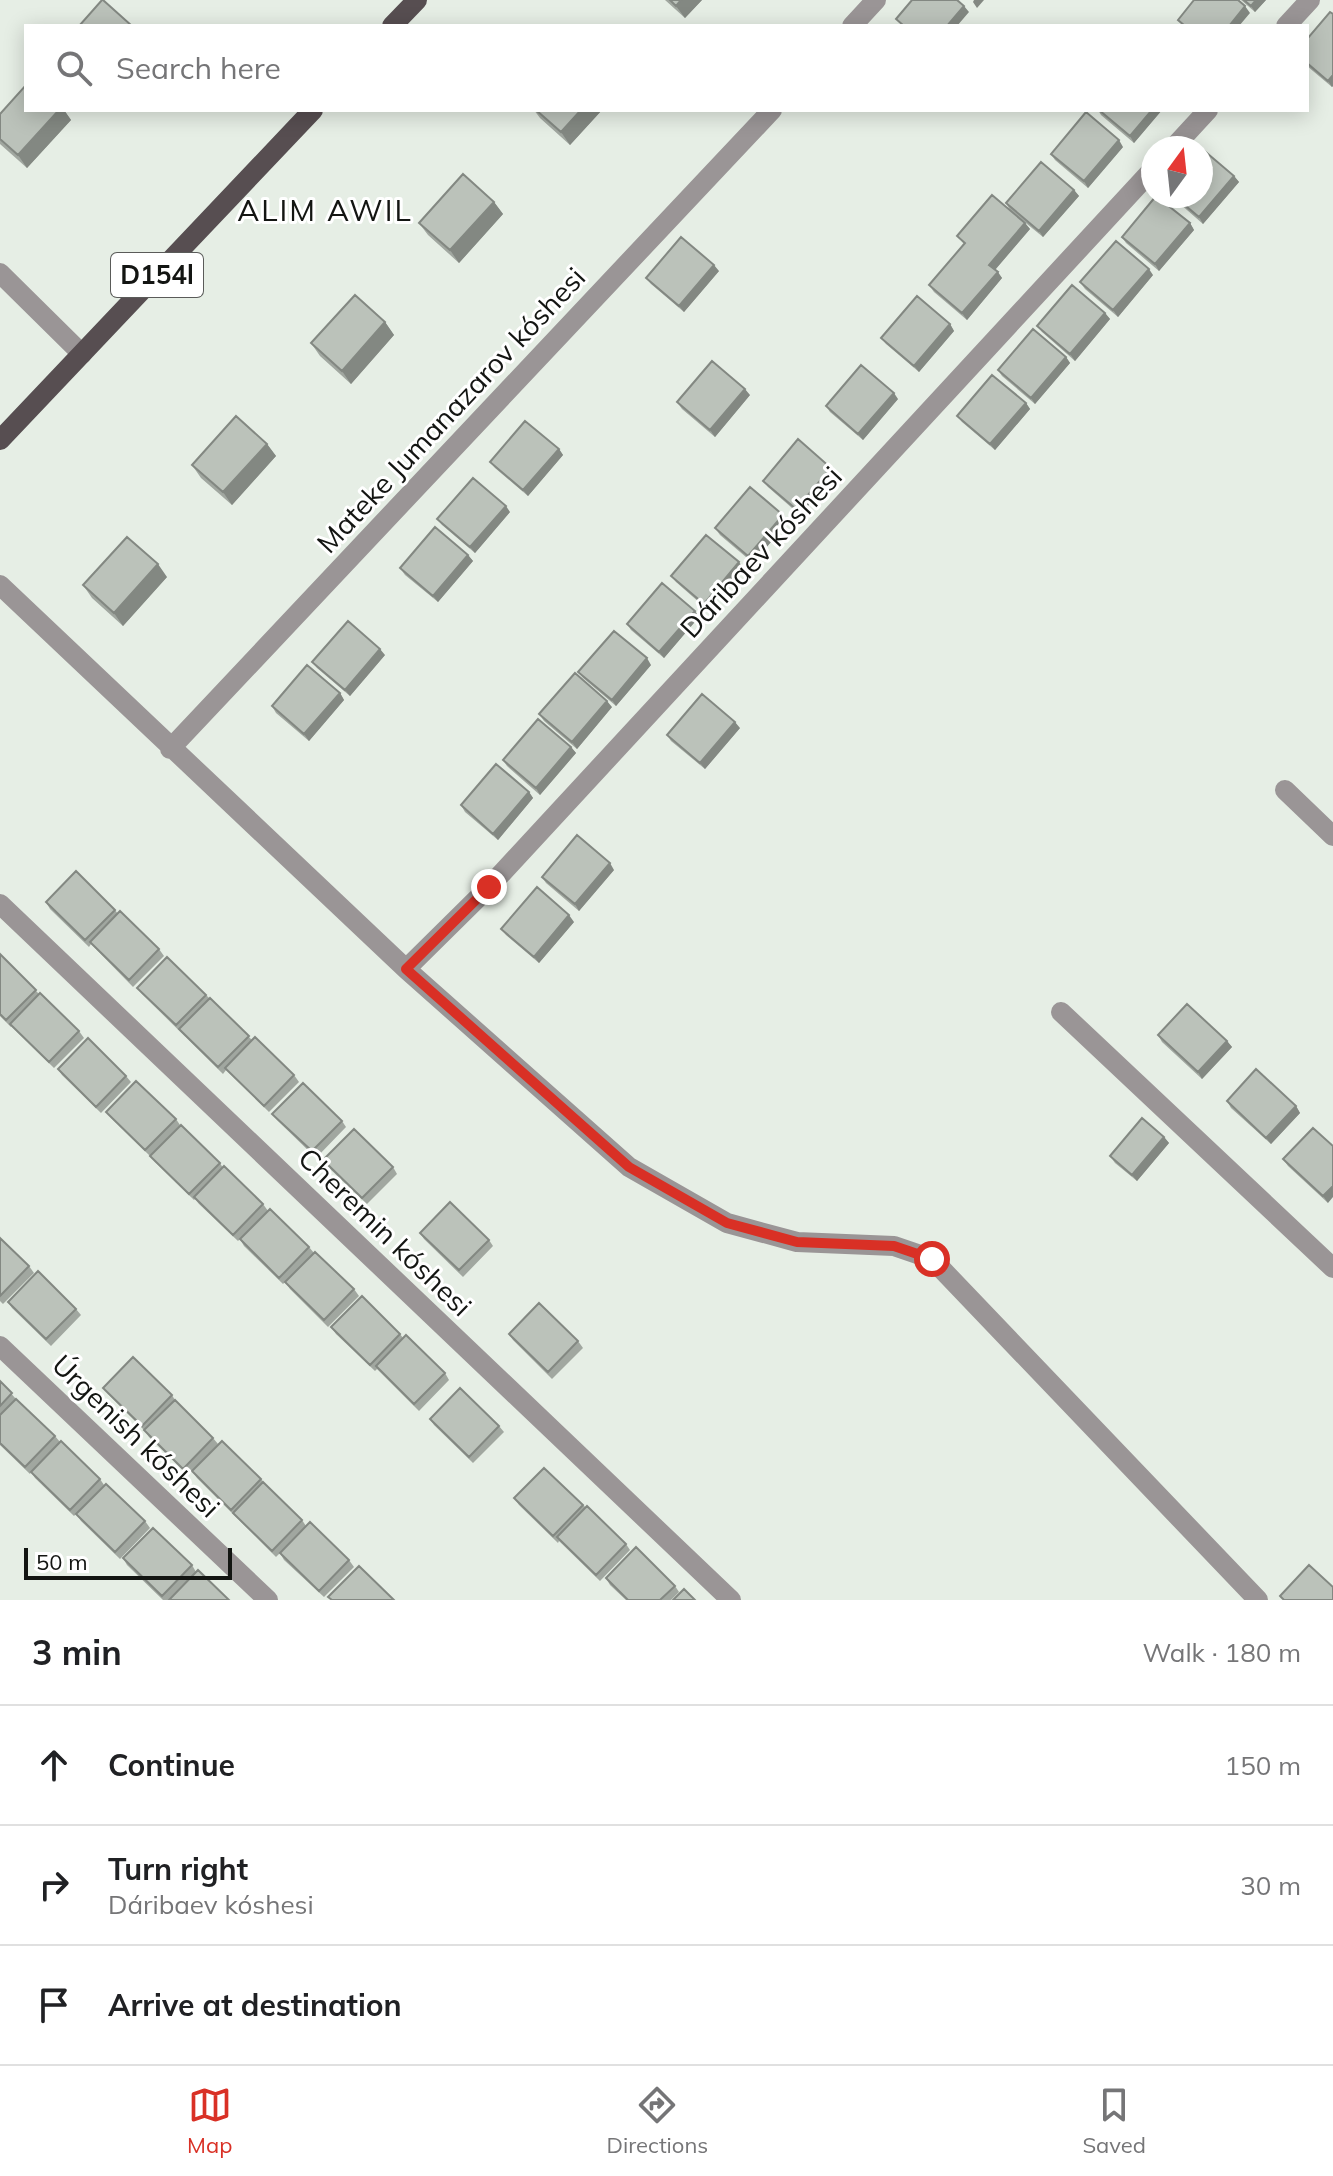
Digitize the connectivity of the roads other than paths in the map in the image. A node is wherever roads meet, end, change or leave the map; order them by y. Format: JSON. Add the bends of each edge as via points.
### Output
{"nodes":[{"id":1,"x":417,"y":0,"type":"edge"},
{"id":2,"x":876,"y":0,"type":"edge"},
{"id":3,"x":1310,"y":0,"type":"edge"},
{"id":4,"x":394,"y":24,"type":"edge"},
{"id":5,"x":854,"y":24,"type":"edge"},
{"id":6,"x":1288,"y":24,"type":"edge"},
{"id":7,"x":311,"y":112,"type":"edge"},
{"id":8,"x":770,"y":112,"type":"edge"},
{"id":9,"x":1206,"y":112,"type":"edge"},
{"id":10,"x":1184,"y":136,"type":"edge"},
{"id":11,"x":1141,"y":182,"type":"edge"},
{"id":12,"x":0,"y":273,"type":"edge"},
{"id":13,"x":82,"y":354,"type":"junction"},
{"id":14,"x":0,"y":440,"type":"edge"},
{"id":15,"x":0,"y":585,"type":"edge"},
{"id":16,"x":170,"y":749,"type":"junction"},
{"id":17,"x":1285,"y":790,"type":"dead end"},
{"id":18,"x":1333,"y":836,"type":"edge"},
{"id":19,"x":0,"y":904,"type":"edge"},
{"id":20,"x":406,"y":969,"type":"junction"},
{"id":21,"x":1061,"y":1012,"type":"dead end"},
{"id":22,"x":1333,"y":1268,"type":"edge"},
{"id":23,"x":0,"y":1346,"type":"edge"},
{"id":24,"x":268,"y":1600,"type":"edge"},
{"id":25,"x":731,"y":1600,"type":"edge"},
{"id":26,"x":1258,"y":1600,"type":"edge"}],
"edges":[{"from":1,"to":4,"type":"main road"},
{"from":2,"to":5,"type":"street"},
{"from":3,"to":6,"type":"street"},
{"from":7,"to":13,"type":"main road","number":"D154l"},
{"from":8,"to":16,"type":"street","name":"Mateke Jumanazarov kóshesi"},
{"from":9,"to":10,"type":"street"},
{"from":11,"to":20,"type":"street","name":"Dáribaev kóshesi","via":[[489,887]]},
{"from":12,"to":13,"type":"street"},
{"from":13,"to":14,"type":"main road","number":"D154l"},
{"from":15,"to":16,"type":"street"},
{"from":16,"to":20,"type":"street"},
{"from":17,"to":18,"type":"street"},
{"from":19,"to":25,"type":"street","name":"Cheremin kóshesi"},
{"from":20,"to":26,"type":"street","via":[[629,1167],[727,1223],[797,1242],[894,1246],[932,1259]]},
{"from":21,"to":22,"type":"street"},
{"from":23,"to":24,"type":"street","name":"Úrgenish kóshesi"}]}
